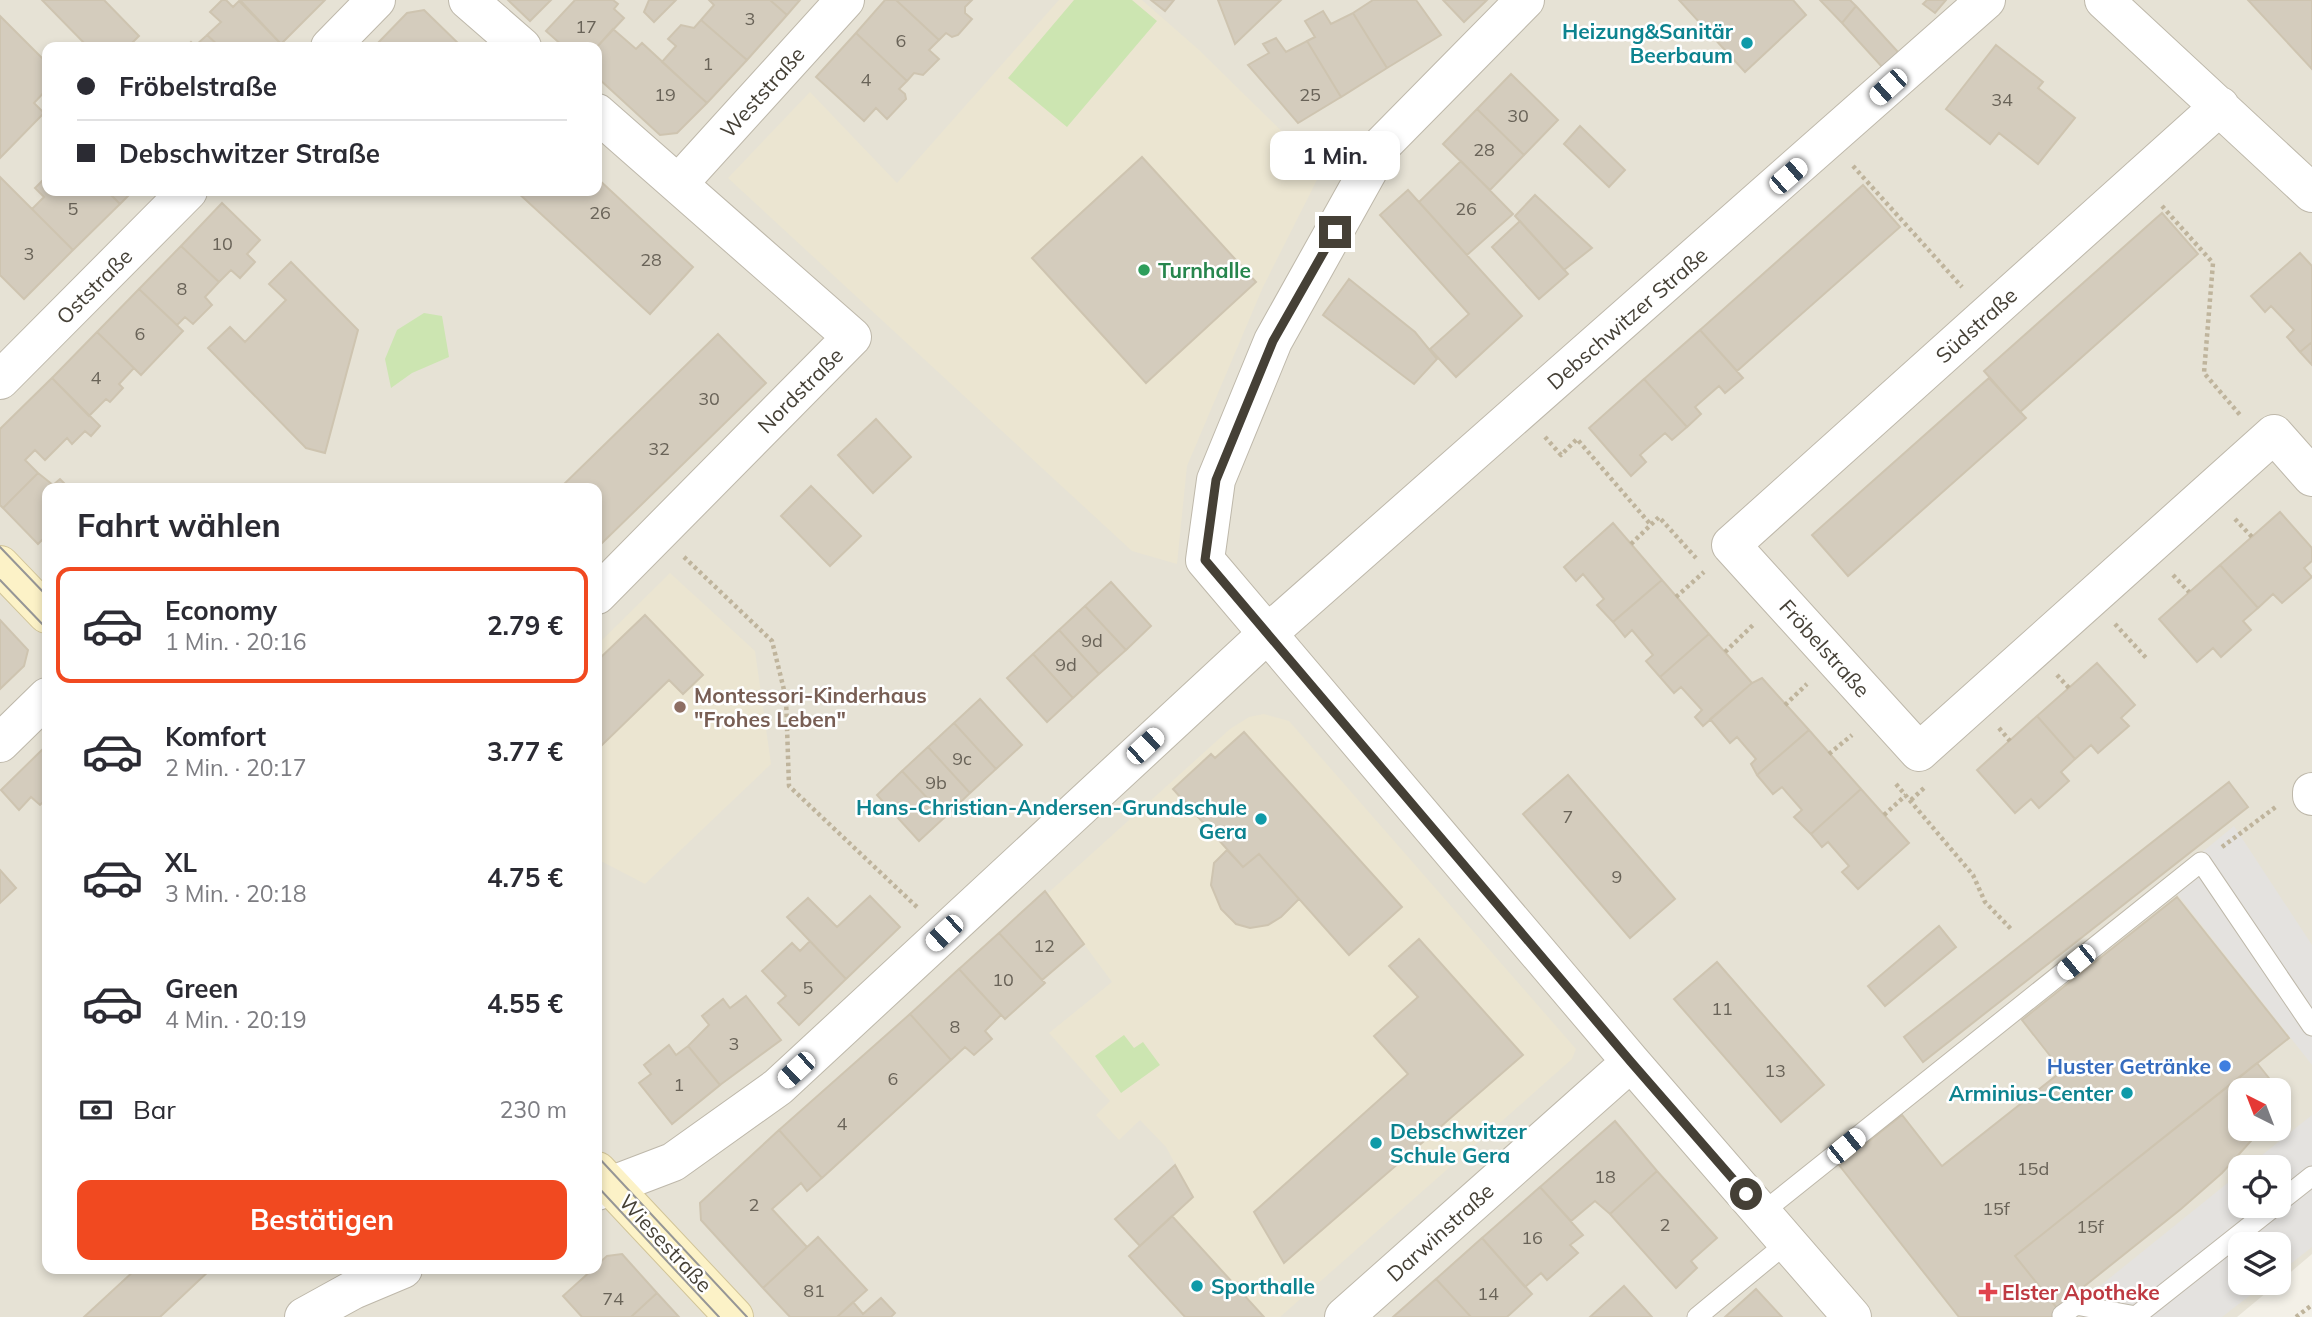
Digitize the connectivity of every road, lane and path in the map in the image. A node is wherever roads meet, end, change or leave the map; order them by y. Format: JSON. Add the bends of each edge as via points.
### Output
{"nodes":[{"id":1,"x":376,"y":0,"type":"edge"},
{"id":2,"x":468,"y":0,"type":"edge"},
{"id":3,"x":845,"y":0,"type":"edge"},
{"id":4,"x":1525,"y":0,"type":"edge"},
{"id":5,"x":1986,"y":0,"type":"edge"},
{"id":6,"x":2104,"y":0,"type":"edge"},
{"id":7,"x":335,"y":42,"type":"edge"},
{"id":8,"x":516,"y":42,"type":"edge"},
{"id":9,"x":2220,"y":106,"type":"junction"},
{"id":10,"x":602,"y":117,"type":"edge"},
{"id":11,"x":1829,"y":139,"type":"junction"},
{"id":12,"x":2139,"y":179,"type":"junction"},
{"id":13,"x":678,"y":184,"type":"junction"},
{"id":14,"x":2312,"y":193,"type":"edge"},
{"id":15,"x":183,"y":196,"type":"edge"},
{"id":16,"x":1987,"y":315,"type":"junction"},
{"id":17,"x":0,"y":380,"type":"edge"},
{"id":18,"x":1521,"y":411,"type":"junction"},
{"id":19,"x":2265,"y":443,"type":"junction"},
{"id":20,"x":2312,"y":477,"type":"edge"},
{"id":21,"x":2228,"y":511,"type":"dead end"},
{"id":22,"x":658,"y":533,"type":"junction"},
{"id":23,"x":2252,"y":537,"type":"dead end"},
{"id":24,"x":1631,"y":544,"type":"dead end"},
{"id":25,"x":1719,"y":557,"type":"junction"},
{"id":26,"x":0,"y":565,"type":"edge"},
{"id":27,"x":2166,"y":567,"type":"dead end"},
{"id":28,"x":602,"y":590,"type":"edge"},
{"id":29,"x":2189,"y":592,"type":"dead end"},
{"id":30,"x":1676,"y":597,"type":"dead end"},
{"id":31,"x":42,"y":609,"type":"edge"},
{"id":32,"x":2110,"y":619,"type":"dead end"},
{"id":33,"x":1754,"y":624,"type":"dead end"},
{"id":34,"x":1266,"y":635,"type":"junction"},
{"id":35,"x":1725,"y":652,"type":"dead end"},
{"id":36,"x":2148,"y":660,"type":"dead end"},
{"id":37,"x":1808,"y":684,"type":"dead end"},
{"id":38,"x":42,"y":702,"type":"edge"},
{"id":39,"x":1785,"y":705,"type":"dead end"},
{"id":40,"x":1852,"y":736,"type":"dead end"},
{"id":41,"x":0,"y":743,"type":"edge"},
{"id":42,"x":1829,"y":754,"type":"dead end"},
{"id":43,"x":2311,"y":794,"type":"edge"},
{"id":44,"x":1906,"y":795,"type":"dead end"},
{"id":45,"x":1911,"y":800,"type":"dead end"},
{"id":46,"x":1884,"y":815,"type":"dead end"},
{"id":47,"x":2201,"y":862,"type":"junction"},
{"id":48,"x":2012,"y":930,"type":"dead end"},
{"id":49,"x":944,"y":933,"type":"junction"},
{"id":50,"x":2312,"y":1026,"type":"edge"},
{"id":51,"x":1631,"y":1062,"type":"junction"},
{"id":52,"x":2312,"y":1176,"type":"edge"},
{"id":53,"x":602,"y":1183,"type":"edge"},
{"id":54,"x":2291,"y":1193,"type":"edge"},
{"id":55,"x":1763,"y":1212,"type":"junction"},
{"id":56,"x":2259,"y":1218,"type":"edge"},
{"id":57,"x":1788,"y":1242,"type":"junction"},
{"id":58,"x":391,"y":1274,"type":"edge"},
{"id":59,"x":2312,"y":1305,"type":"edge"},
{"id":60,"x":2062,"y":1315,"type":"dead end"},
{"id":61,"x":304,"y":1317,"type":"edge"},
{"id":62,"x":734,"y":1317,"type":"edge"},
{"id":63,"x":1344,"y":1317,"type":"edge"},
{"id":64,"x":1698,"y":1317,"type":"edge"},
{"id":65,"x":1852,"y":1317,"type":"edge"},
{"id":66,"x":2296,"y":1317,"type":"edge"}],
"edges":[{"from":1,"to":7,"type":"street"},
{"from":2,"to":8,"type":"street"},
{"from":3,"to":13,"type":"street","name":"Weststraße"},
{"from":4,"to":34,"type":"street","via":[[1383,144],[1273,341],[1216,480],[1205,560]]},
{"from":5,"to":11,"type":"street","name":"Debschwitzer Straße"},
{"from":6,"to":9,"type":"street"},
{"from":9,"to":12,"type":"street","name":"Südstraße"},
{"from":9,"to":14,"type":"street"},
{"from":10,"to":13,"type":"street","name":"Nordstraße"},
{"from":11,"to":16,"type":"path"},
{"from":11,"to":18,"type":"street","name":"Debschwitzer Straße"},
{"from":12,"to":16,"type":"street","name":"Südstraße"},
{"from":12,"to":19,"type":"path","via":[[2213,263],[2204,373]]},
{"from":13,"to":22,"type":"street","name":"Nordstraße","via":[[852,337]]},
{"from":15,"to":17,"type":"street","name":"Oststraße"},
{"from":16,"to":25,"type":"street","name":"Südstraße"},
{"from":18,"to":24,"type":"path","via":[[1560,455],[1577,439],[1651,525]]},
{"from":18,"to":34,"type":"street","name":"Debschwitzer Straße"},
{"from":19,"to":20,"type":"street","via":[[2274,435]]},
{"from":19,"to":25,"type":"street","name":"Fröbelstraße","via":[[1919,752]]},
{"from":21,"to":23,"type":"path"},
{"from":22,"to":28,"type":"street","name":"Nordstraße"},
{"from":22,"to":49,"type":"path","via":[[772,641],[786,698],[789,786]]},
{"from":25,"to":30,"type":"path"},
{"from":26,"to":31,"type":"street"},
{"from":27,"to":29,"type":"path"},
{"from":32,"to":36,"type":"path"},
{"from":33,"to":35,"type":"path"},
{"from":34,"to":49,"type":"street","name":"Debschwitzer Straße"},
{"from":34,"to":51,"type":"street"},
{"from":37,"to":39,"type":"path"},
{"from":38,"to":41,"type":"street"},
{"from":40,"to":42,"type":"path"},
{"from":43,"to":47,"type":"path","via":[[2282,803]]},
{"from":44,"to":46,"type":"path"},
{"from":45,"to":48,"type":"path"},
{"from":47,"to":50,"type":"lane"},
{"from":47,"to":55,"type":"lane"},
{"from":49,"to":53,"type":"street","name":"Debschwitzer Straße","via":[[778,1087],[673,1162]]},
{"from":51,"to":55,"type":"street"},
{"from":51,"to":63,"type":"street","name":"Darwinstraße"},
{"from":52,"to":54,"type":"lane"},
{"from":53,"to":62,"type":"street","name":"Wiesestraße"},
{"from":55,"to":57,"type":"street"},
{"from":56,"to":60,"type":"lane","via":[[2136,1316],[2076,1305]]},
{"from":57,"to":64,"type":"lane"},
{"from":57,"to":65,"type":"street"},
{"from":58,"to":61,"type":"street"},
{"from":59,"to":66,"type":"path"}]}
